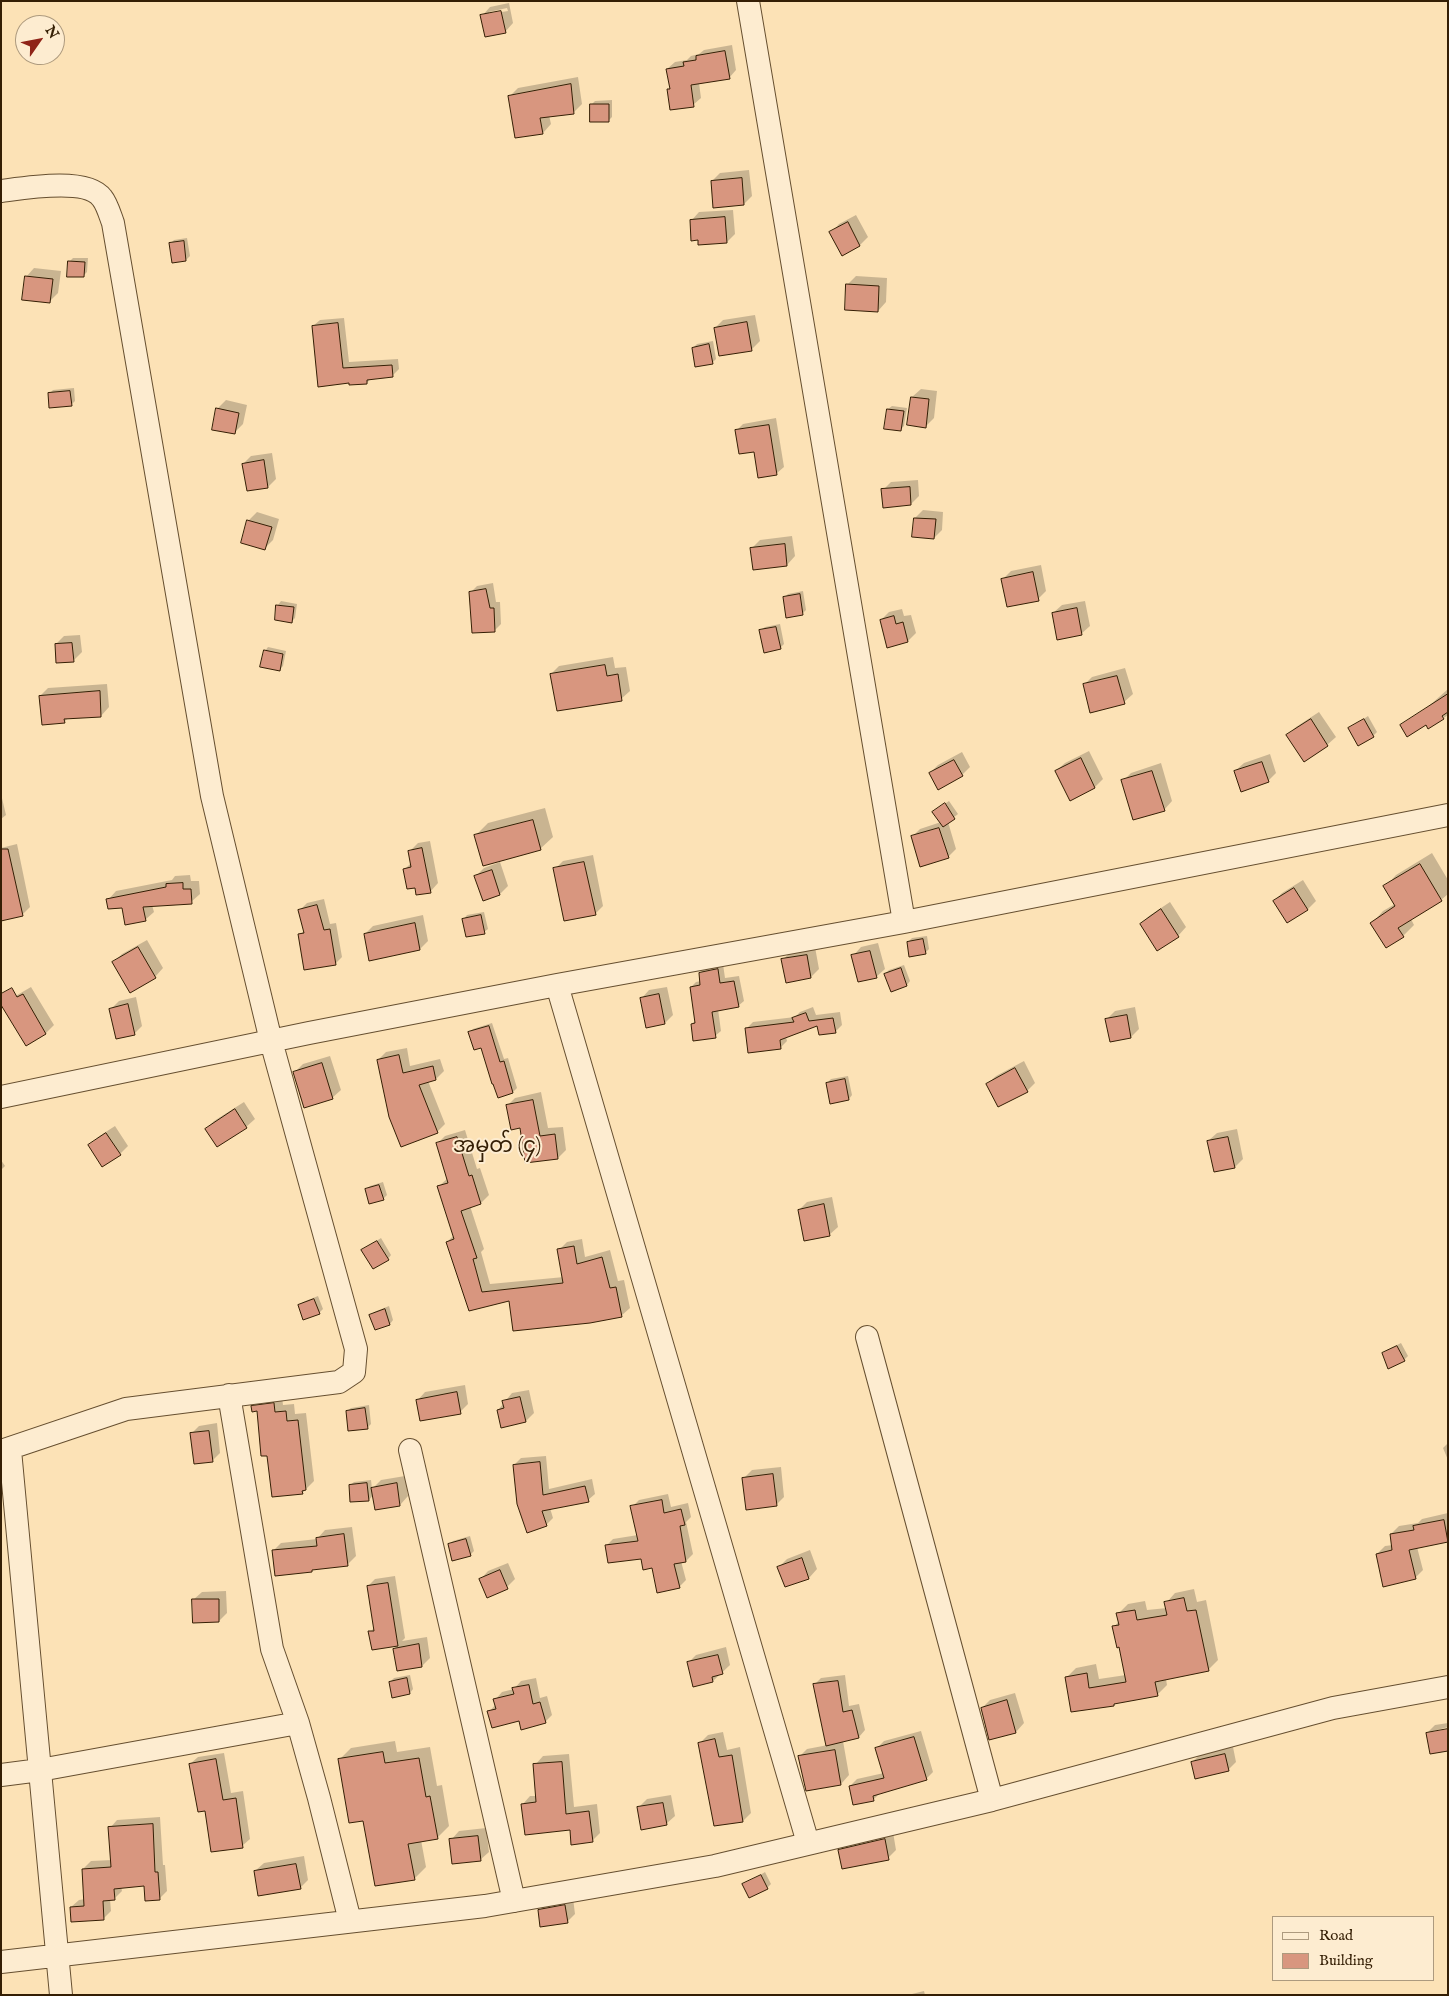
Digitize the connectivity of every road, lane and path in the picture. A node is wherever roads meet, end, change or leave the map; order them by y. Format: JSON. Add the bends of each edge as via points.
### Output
{"nodes":[{"id":1,"x":748,"y":1,"type":"edge"},
{"id":2,"x":1,"y":191,"type":"edge"},
{"id":3,"x":1448,"y":814,"type":"edge"},
{"id":4,"x":904,"y":922,"type":"junction"},
{"id":5,"x":557,"y":985,"type":"junction"},
{"id":6,"x":270,"y":1041,"type":"junction"},
{"id":7,"x":1,"y":1097,"type":"edge"},
{"id":8,"x":867,"y":1337,"type":"dead end"},
{"id":9,"x":229,"y":1395,"type":"junction"},
{"id":10,"x":410,"y":1450,"type":"dead end"},
{"id":11,"x":5,"y":1451,"type":"edge"},
{"id":12,"x":1448,"y":1687,"type":"edge"},
{"id":13,"x":298,"y":1723,"type":"junction"},
{"id":14,"x":40,"y":1770,"type":"junction"},
{"id":15,"x":1,"y":1775,"type":"edge"},
{"id":16,"x":992,"y":1800,"type":"junction"},
{"id":17,"x":808,"y":1844,"type":"junction"},
{"id":18,"x":514,"y":1901,"type":"junction"},
{"id":19,"x":350,"y":1922,"type":"junction"},
{"id":20,"x":58,"y":1956,"type":"junction"},
{"id":21,"x":1,"y":1962,"type":"edge"},
{"id":22,"x":61,"y":1995,"type":"edge"}],
"edges":[{"from":1,"to":4,"type":"street"},
{"from":2,"to":6,"type":"street","via":[[46,185],[88,188],[102,197],[113,223],[212,796]]},
{"from":3,"to":4,"type":"street"},
{"from":4,"to":5,"type":"street"},
{"from":5,"to":6,"type":"street"},
{"from":5,"to":17,"type":"street"},
{"from":6,"to":7,"type":"street"},
{"from":6,"to":9,"type":"street","via":[[356,1349],[354,1372],[339,1382]]},
{"from":8,"to":16,"type":"street"},
{"from":9,"to":11,"type":"street","via":[[126,1409]]},
{"from":9,"to":13,"type":"street","via":[[272,1649]]},
{"from":10,"to":18,"type":"street"},
{"from":11,"to":14,"type":"street"},
{"from":12,"to":16,"type":"street","via":[[1333,1708]]},
{"from":13,"to":14,"type":"street"},
{"from":13,"to":19,"type":"street"},
{"from":14,"to":15,"type":"street"},
{"from":14,"to":20,"type":"street"},
{"from":16,"to":17,"type":"street"},
{"from":17,"to":18,"type":"street","via":[[715,1866]]},
{"from":18,"to":19,"type":"street"},
{"from":19,"to":20,"type":"street"},
{"from":20,"to":21,"type":"street"},
{"from":20,"to":22,"type":"street"}]}
